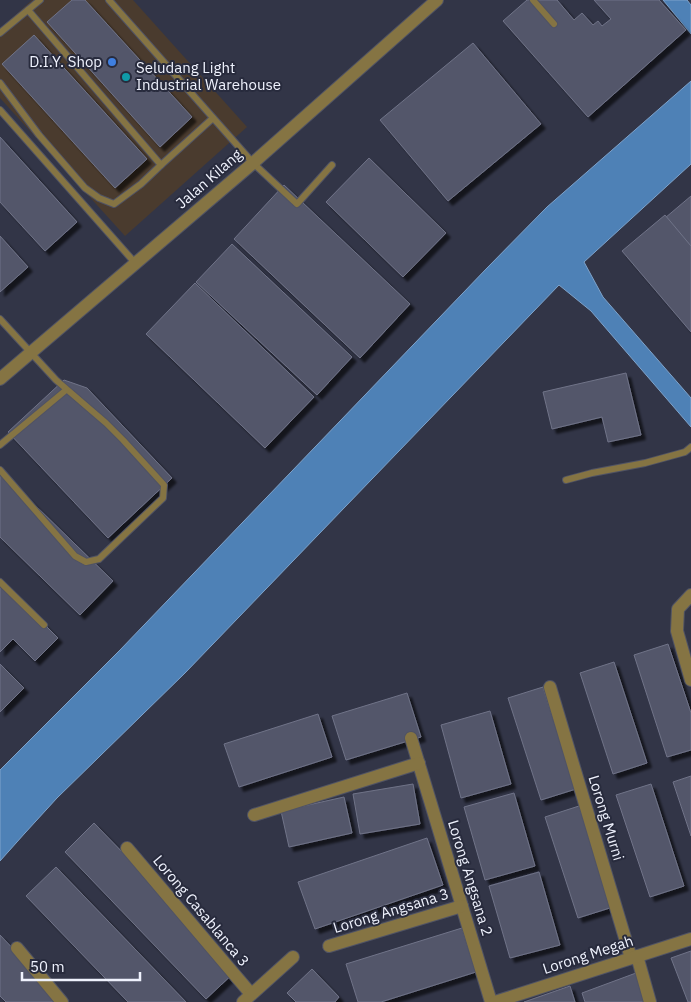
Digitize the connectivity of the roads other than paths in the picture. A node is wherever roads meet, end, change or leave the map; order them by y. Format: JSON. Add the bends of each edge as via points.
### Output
{"nodes":[{"id":1,"x":40,"y":0,"type":"edge"},
{"id":2,"x":109,"y":0,"type":"edge"},
{"id":3,"x":437,"y":0,"type":"edge"},
{"id":4,"x":533,"y":0,"type":"edge"},
{"id":5,"x":28,"y":10,"type":"junction"},
{"id":6,"x":554,"y":24,"type":"dead end"},
{"id":7,"x":0,"y":33,"type":"edge"},
{"id":8,"x":0,"y":83,"type":"edge"},
{"id":9,"x":0,"y":110,"type":"edge"},
{"id":10,"x":213,"y":118,"type":"junction"},
{"id":11,"x":253,"y":163,"type":"junction"},
{"id":12,"x":161,"y":165,"type":"junction"},
{"id":13,"x":332,"y":165,"type":"dead end"},
{"id":14,"x":136,"y":264,"type":"junction"},
{"id":15,"x":0,"y":319,"type":"edge"},
{"id":16,"x":31,"y":353,"type":"junction"},
{"id":17,"x":0,"y":379,"type":"edge"},
{"id":18,"x":66,"y":390,"type":"junction"},
{"id":19,"x":0,"y":445,"type":"edge"},
{"id":20,"x":691,"y":447,"type":"edge"},
{"id":21,"x":0,"y":470,"type":"edge"},
{"id":22,"x":566,"y":480,"type":"dead end"},
{"id":23,"x":0,"y":582,"type":"edge"},
{"id":24,"x":691,"y":595,"type":"edge"},
{"id":25,"x":44,"y":625,"type":"dead end"},
{"id":26,"x":691,"y":680,"type":"edge"},
{"id":27,"x":550,"y":687,"type":"dead end"},
{"id":28,"x":411,"y":738,"type":"dead end"},
{"id":29,"x":419,"y":764,"type":"junction"},
{"id":30,"x":254,"y":815,"type":"dead end"},
{"id":31,"x":127,"y":848,"type":"dead end"},
{"id":32,"x":462,"y":906,"type":"junction"},
{"id":33,"x":691,"y":939,"type":"edge"},
{"id":34,"x":329,"y":946,"type":"dead end"},
{"id":35,"x":17,"y":948,"type":"dead end"},
{"id":36,"x":293,"y":957,"type":"dead end"},
{"id":37,"x":634,"y":957,"type":"junction"},
{"id":38,"x":247,"y":998,"type":"edge"},
{"id":39,"x":62,"y":1002,"type":"edge"},
{"id":40,"x":491,"y":1002,"type":"edge"},
{"id":41,"x":495,"y":1002,"type":"edge"},
{"id":42,"x":650,"y":1002,"type":"edge"}],
"edges":[{"from":1,"to":5,"type":"lane"},
{"from":2,"to":10,"type":"lane"},
{"from":3,"to":11,"type":"street","name":"Jalan Kilang"},
{"from":4,"to":6,"type":"lane"},
{"from":5,"to":7,"type":"lane"},
{"from":5,"to":12,"type":"lane"},
{"from":8,"to":12,"type":"lane","via":[[39,134],[86,188],[99,198],[114,204]]},
{"from":9,"to":14,"type":"lane"},
{"from":10,"to":11,"type":"lane"},
{"from":10,"to":12,"type":"lane"},
{"from":11,"to":13,"type":"lane","via":[[297,204]]},
{"from":11,"to":14,"type":"street","name":"Jalan Kilang"},
{"from":14,"to":16,"type":"street","name":"Jalan Kilang"},
{"from":15,"to":16,"type":"lane"},
{"from":16,"to":17,"type":"street","name":"Jalan Kilang"},
{"from":16,"to":18,"type":"lane"},
{"from":18,"to":19,"type":"lane"},
{"from":18,"to":21,"type":"lane","via":[[123,440],[164,485],[163,498],[99,559],[86,562],[74,556]]},
{"from":20,"to":22,"type":"lane","via":[[685,452],[645,463]]},
{"from":23,"to":25,"type":"lane"},
{"from":24,"to":26,"type":"street","via":[[678,609],[677,630]]},
{"from":27,"to":37,"type":"street","name":"Lorong Murni"},
{"from":28,"to":29,"type":"street","name":"Lorong Angsana 2"},
{"from":29,"to":30,"type":"street"},
{"from":29,"to":32,"type":"street","name":"Lorong Angsana 2"},
{"from":31,"to":38,"type":"street","name":"Lorong Casablanca 3"},
{"from":32,"to":34,"type":"street","name":"Lorong Angsana 3"},
{"from":32,"to":40,"type":"street","name":"Lorong Angsana 2"},
{"from":33,"to":37,"type":"street","name":"Lorong Megah"},
{"from":35,"to":39,"type":"street"},
{"from":36,"to":38,"type":"street"},
{"from":37,"to":41,"type":"street","name":"Lorong Megah"},
{"from":37,"to":42,"type":"street","name":"Lorong Murni"}]}
